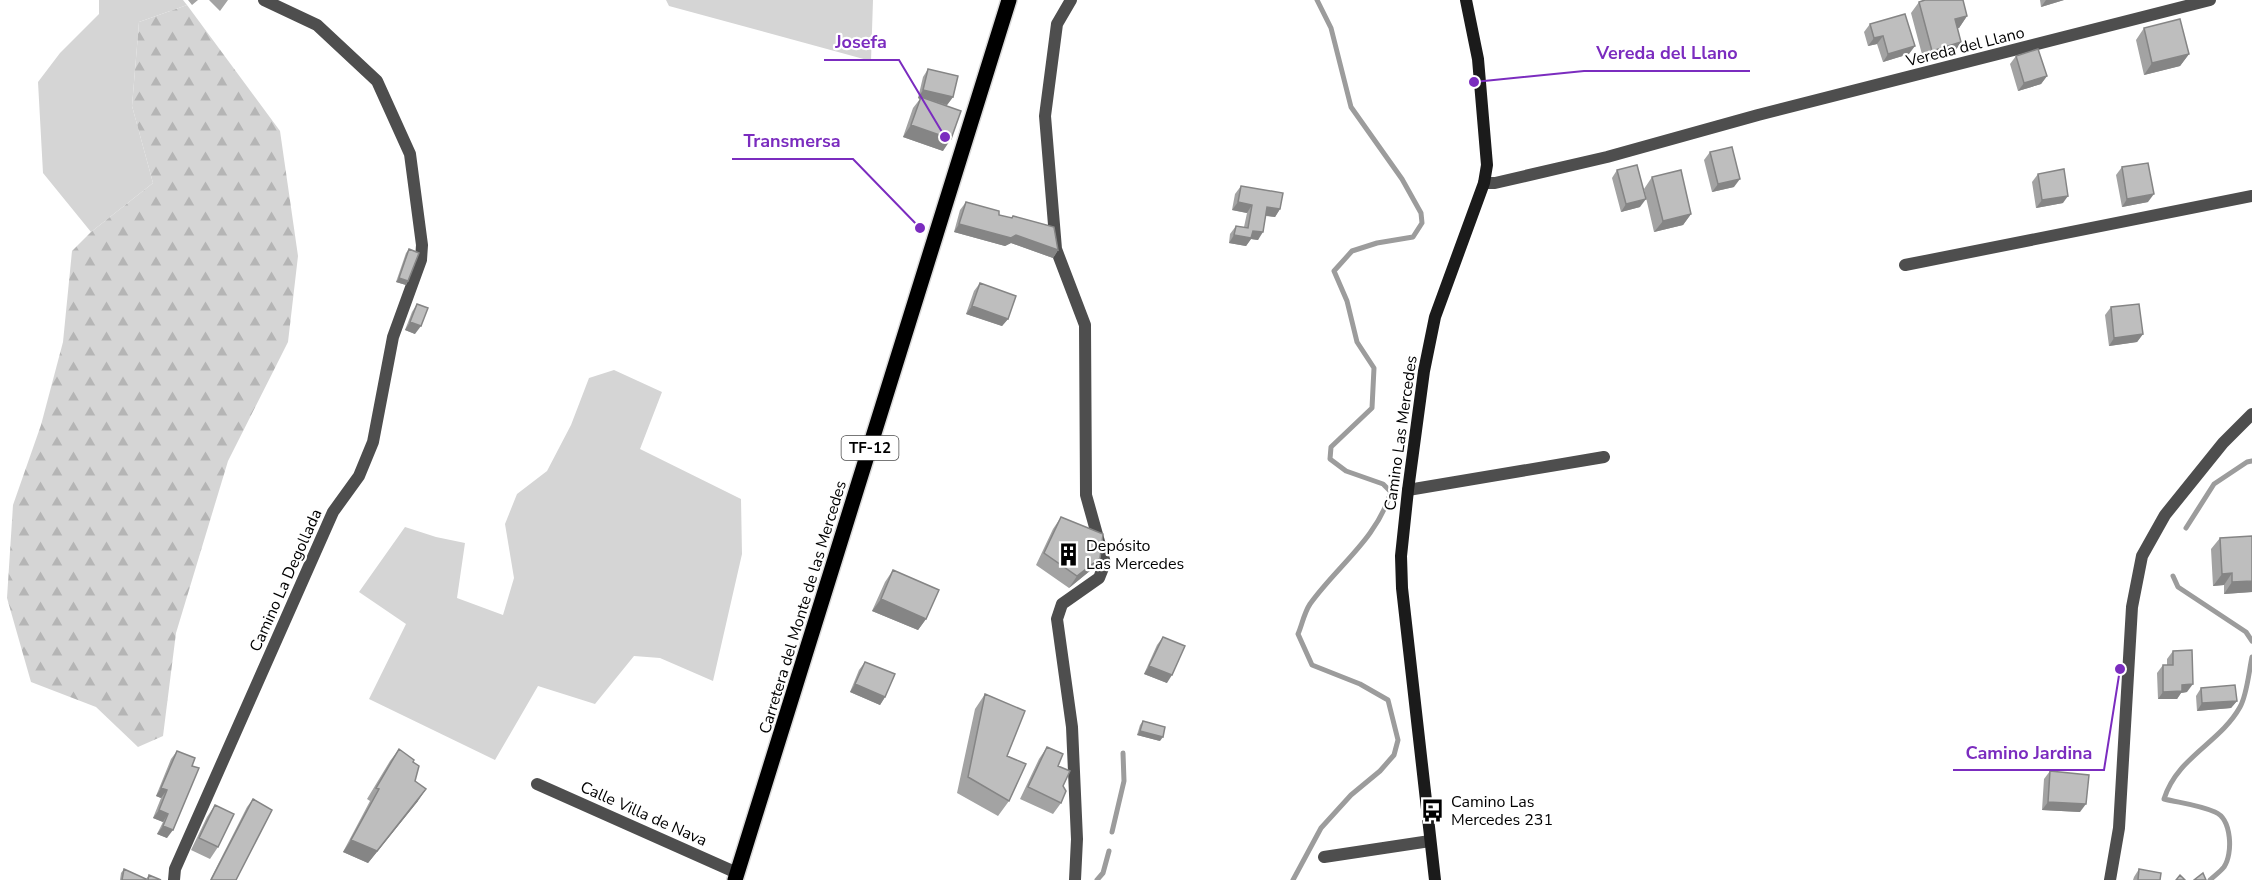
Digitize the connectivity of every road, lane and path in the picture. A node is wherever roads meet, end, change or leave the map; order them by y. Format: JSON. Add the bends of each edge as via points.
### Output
{"nodes":[{"id":1,"x":264,"y":0,"type":"edge"},
{"id":2,"x":1009,"y":0,"type":"edge"},
{"id":3,"x":1071,"y":0,"type":"edge"},
{"id":4,"x":1466,"y":0,"type":"edge"},
{"id":5,"x":2210,"y":0,"type":"edge"},
{"id":6,"x":1484,"y":183,"type":"junction"},
{"id":7,"x":2252,"y":196,"type":"edge"},
{"id":8,"x":1905,"y":264,"type":"dead end"},
{"id":9,"x":2252,"y":414,"type":"edge"},
{"id":10,"x":1604,"y":457,"type":"dead end"},
{"id":11,"x":1408,"y":490,"type":"junction"},
{"id":12,"x":537,"y":784,"type":"dead end"},
{"id":13,"x":1430,"y":841,"type":"junction"},
{"id":14,"x":1324,"y":857,"type":"dead end"},
{"id":15,"x":736,"y":876,"type":"edge"},
{"id":16,"x":174,"y":880,"type":"edge"},
{"id":17,"x":1075,"y":880,"type":"edge"},
{"id":18,"x":1435,"y":880,"type":"edge"},
{"id":19,"x":2110,"y":880,"type":"edge"}],
"edges":[{"from":1,"to":16,"type":"street","name":"Camino La Degollada","via":[[317,24],[376,81],[410,154],[421,260],[393,337],[373,442],[359,476],[333,512],[175,869]]},
{"from":2,"to":15,"type":"main road","name":"Carretera del Monte de las Mercedes","number":"TF-12"},
{"from":3,"to":17,"type":"street","via":[[1058,24],[1045,116],[1056,249],[1085,325],[1086,495],[1105,563],[1099,578],[1062,604],[1057,619],[1072,727]]},
{"from":4,"to":6,"type":"main road","name":"Camino Las Mercedes","via":[[1478,58],[1487,165]]},
{"from":5,"to":6,"type":"street","name":"Vereda del Llano","via":[[1607,157]]},
{"from":6,"to":11,"type":"main road","name":"Camino Las Mercedes","via":[[1435,317]]},
{"from":7,"to":8,"type":"street"},
{"from":9,"to":19,"type":"street","via":[[2223,443],[2165,515],[2142,556],[2132,607],[2118,828]]},
{"from":10,"to":11,"type":"street"},
{"from":11,"to":13,"type":"main road","name":"Camino Las Mercedes","via":[[1402,588]]},
{"from":12,"to":15,"type":"street","name":"Calle Villa de Nava"},
{"from":13,"to":14,"type":"street"},
{"from":13,"to":18,"type":"main road","name":"Camino Las Mercedes"}]}
